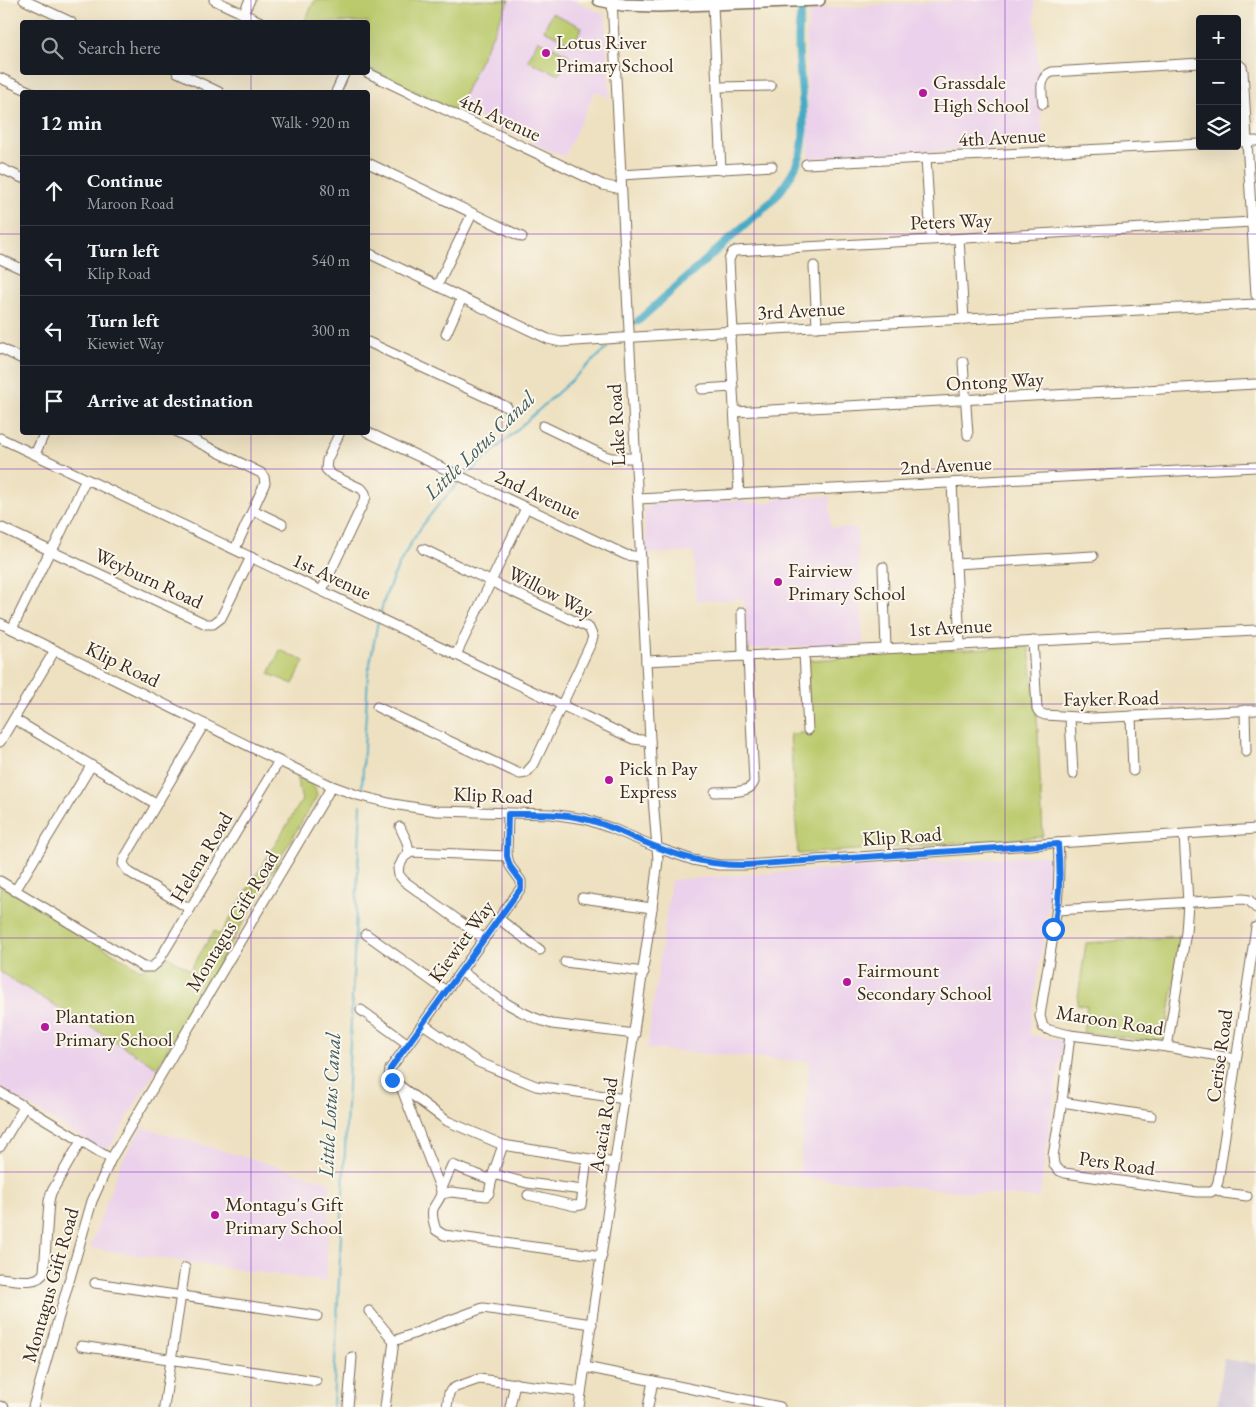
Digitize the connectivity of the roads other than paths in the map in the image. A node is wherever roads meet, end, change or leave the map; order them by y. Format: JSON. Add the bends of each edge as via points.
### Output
{"nodes":[{"id":1,"x":24,"y":0,"type":"edge"},
{"id":2,"x":214,"y":0,"type":"edge"},
{"id":3,"x":250,"y":0,"type":"edge"},
{"id":4,"x":600,"y":0,"type":"edge"},
{"id":5,"x":795,"y":0,"type":"edge"},
{"id":6,"x":818,"y":0,"type":"edge"},
{"id":7,"x":612,"y":2,"type":"edge"},
{"id":8,"x":713,"y":5,"type":"junction"},
{"id":9,"x":243,"y":14,"type":"junction"},
{"id":10,"x":67,"y":20,"type":"edge"},
{"id":11,"x":256,"y":20,"type":"edge"},
{"id":12,"x":1196,"y":63,"type":"edge"},
{"id":13,"x":1241,"y":66,"type":"edge"},
{"id":14,"x":370,"y":74,"type":"edge"},
{"id":15,"x":183,"y":75,"type":"edge"},
{"id":16,"x":344,"y":75,"type":"edge"},
{"id":17,"x":0,"y":78,"type":"edge"},
{"id":18,"x":771,"y":86,"type":"dead end"},
{"id":19,"x":718,"y":87,"type":"junction"},
{"id":20,"x":27,"y":90,"type":"edge"},
{"id":21,"x":215,"y":90,"type":"edge"},
{"id":22,"x":337,"y":90,"type":"edge"},
{"id":23,"x":1043,"y":104,"type":"dead end"},
{"id":24,"x":1252,"y":141,"type":"edge"},
{"id":25,"x":1196,"y":144,"type":"edge"},
{"id":26,"x":926,"y":158,"type":"junction"},
{"id":27,"x":806,"y":164,"type":"dead end"},
{"id":28,"x":370,"y":165,"type":"edge"},
{"id":29,"x":772,"y":166,"type":"dead end"},
{"id":30,"x":0,"y":168,"type":"edge"},
{"id":31,"x":721,"y":170,"type":"junction"},
{"id":32,"x":621,"y":175,"type":"junction"},
{"id":33,"x":20,"y":177,"type":"edge"},
{"id":34,"x":621,"y":189,"type":"junction"},
{"id":35,"x":472,"y":214,"type":"junction"},
{"id":36,"x":1252,"y":222,"type":"junction"},
{"id":37,"x":522,"y":237,"type":"dead end"},
{"id":38,"x":931,"y":239,"type":"junction"},
{"id":39,"x":959,"y":239,"type":"junction"},
{"id":40,"x":370,"y":254,"type":"edge"},
{"id":41,"x":0,"y":258,"type":"edge"},
{"id":42,"x":814,"y":266,"type":"dead end"},
{"id":43,"x":20,"y":268,"type":"edge"},
{"id":44,"x":437,"y":286,"type":"junction"},
{"id":45,"x":1256,"y":295,"type":"edge"},
{"id":46,"x":462,"y":298,"type":"junction"},
{"id":47,"x":1256,"y":304,"type":"edge"},
{"id":48,"x":964,"y":319,"type":"junction"},
{"id":49,"x":817,"y":327,"type":"junction"},
{"id":50,"x":733,"y":331,"type":"junction"},
{"id":51,"x":446,"y":334,"type":"dead end"},
{"id":52,"x":629,"y":337,"type":"junction"},
{"id":53,"x":370,"y":343,"type":"edge"},
{"id":54,"x":0,"y":348,"type":"edge"},
{"id":55,"x":20,"y":358,"type":"edge"},
{"id":56,"x":963,"y":362,"type":"dead end"},
{"id":57,"x":1256,"y":384,"type":"edge"},
{"id":58,"x":733,"y":387,"type":"junction"},
{"id":59,"x":702,"y":390,"type":"dead end"},
{"id":60,"x":966,"y":400,"type":"junction"},
{"id":61,"x":507,"y":407,"type":"dead end"},
{"id":62,"x":735,"y":412,"type":"junction"},
{"id":63,"x":543,"y":426,"type":"dead end"},
{"id":64,"x":370,"y":433,"type":"edge"},
{"id":65,"x":44,"y":435,"type":"edge"},
{"id":66,"x":183,"y":435,"type":"edge"},
{"id":67,"x":339,"y":435,"type":"edge"},
{"id":68,"x":968,"y":435,"type":"dead end"},
{"id":69,"x":0,"y":438,"type":"edge"},
{"id":70,"x":35,"y":454,"type":"junction"},
{"id":71,"x":635,"y":458,"type":"junction"},
{"id":72,"x":1256,"y":466,"type":"edge"},
{"id":73,"x":86,"y":479,"type":"junction"},
{"id":74,"x":952,"y":482,"type":"junction"},
{"id":75,"x":739,"y":494,"type":"junction"},
{"id":76,"x":638,"y":499,"type":"junction"},
{"id":77,"x":526,"y":508,"type":"junction"},
{"id":78,"x":253,"y":510,"type":"junction"},
{"id":79,"x":282,"y":524,"type":"dead end"},
{"id":80,"x":0,"y":527,"type":"edge"},
{"id":81,"x":423,"y":548,"type":"dead end"},
{"id":82,"x":235,"y":549,"type":"junction"},
{"id":83,"x":50,"y":551,"type":"junction"},
{"id":84,"x":1093,"y":556,"type":"dead end"},
{"id":85,"x":251,"y":557,"type":"junction"},
{"id":86,"x":641,"y":557,"type":"junction"},
{"id":87,"x":956,"y":564,"type":"junction"},
{"id":88,"x":883,"y":567,"type":"dead end"},
{"id":89,"x":491,"y":582,"type":"junction"},
{"id":90,"x":322,"y":590,"type":"junction"},
{"id":91,"x":742,"y":612,"type":"dead end"},
{"id":92,"x":0,"y":623,"type":"edge"},
{"id":93,"x":12,"y":628,"type":"junction"},
{"id":94,"x":1256,"y":630,"type":"edge"},
{"id":95,"x":1033,"y":641,"type":"junction"},
{"id":96,"x":960,"y":644,"type":"junction"},
{"id":97,"x":886,"y":648,"type":"junction"},
{"id":98,"x":55,"y":650,"type":"junction"},
{"id":99,"x":804,"y":653,"type":"junction"},
{"id":100,"x":456,"y":655,"type":"junction"},
{"id":101,"x":746,"y":656,"type":"junction"},
{"id":102,"x":646,"y":661,"type":"junction"},
{"id":103,"x":562,"y":704,"type":"junction"},
{"id":104,"x":377,"y":707,"type":"dead end"},
{"id":105,"x":1246,"y":710,"type":"junction"},
{"id":106,"x":1256,"y":710,"type":"edge"},
{"id":107,"x":1131,"y":716,"type":"junction"},
{"id":108,"x":1070,"y":718,"type":"junction"},
{"id":109,"x":14,"y":719,"type":"junction"},
{"id":110,"x":204,"y":724,"type":"junction"},
{"id":111,"x":808,"y":730,"type":"dead end"},
{"id":112,"x":650,"y":741,"type":"junction"},
{"id":113,"x":0,"y":742,"type":"edge"},
{"id":114,"x":1246,"y":752,"type":"dead end"},
{"id":115,"x":279,"y":761,"type":"junction"},
{"id":116,"x":91,"y":766,"type":"junction"},
{"id":117,"x":1133,"y":771,"type":"dead end"},
{"id":118,"x":1072,"y":774,"type":"dead end"},
{"id":119,"x":332,"y":786,"type":"junction"},
{"id":120,"x":714,"y":792,"type":"dead end"},
{"id":121,"x":156,"y":804,"type":"junction"},
{"id":122,"x":508,"y":814,"type":"junction"},
{"id":123,"x":400,"y":827,"type":"dead end"},
{"id":124,"x":1256,"y":829,"type":"edge"},
{"id":125,"x":1184,"y":835,"type":"junction"},
{"id":126,"x":1058,"y":844,"type":"junction"},
{"id":127,"x":658,"y":848,"type":"junction"},
{"id":128,"x":409,"y":853,"type":"junction"},
{"id":129,"x":507,"y":856,"type":"junction"},
{"id":130,"x":0,"y":881,"type":"edge"},
{"id":131,"x":15,"y":891,"type":"junction"},
{"id":132,"x":582,"y":898,"type":"dead end"},
{"id":133,"x":1188,"y":903,"type":"junction"},
{"id":134,"x":652,"y":908,"type":"junction"},
{"id":135,"x":1256,"y":908,"type":"edge"},
{"id":136,"x":190,"y":909,"type":"junction"},
{"id":137,"x":1057,"y":910,"type":"junction"},
{"id":138,"x":499,"y":919,"type":"junction"},
{"id":139,"x":1256,"y":927,"type":"edge"},
{"id":140,"x":366,"y":934,"type":"dead end"},
{"id":141,"x":484,"y":939,"type":"junction"},
{"id":142,"x":540,"y":950,"type":"dead end"},
{"id":143,"x":565,"y":962,"type":"dead end"},
{"id":144,"x":461,"y":971,"type":"junction"},
{"id":145,"x":644,"y":972,"type":"junction"},
{"id":146,"x":446,"y":991,"type":"junction"},
{"id":147,"x":361,"y":1010,"type":"dead end"},
{"id":148,"x":423,"y":1024,"type":"junction"},
{"id":149,"x":634,"y":1034,"type":"junction"},
{"id":150,"x":1070,"y":1035,"type":"junction"},
{"id":151,"x":408,"y":1044,"type":"junction"},
{"id":152,"x":1167,"y":1047,"type":"junction"},
{"id":153,"x":1236,"y":1059,"type":"junction"},
{"id":154,"x":401,"y":1087,"type":"junction"},
{"id":155,"x":0,"y":1092,"type":"edge"},
{"id":156,"x":625,"y":1098,"type":"junction"},
{"id":157,"x":1062,"y":1102,"type":"junction"},
{"id":158,"x":24,"y":1107,"type":"junction"},
{"id":159,"x":1151,"y":1116,"type":"dead end"},
{"id":160,"x":81,"y":1141,"type":"junction"},
{"id":161,"x":503,"y":1145,"type":"junction"},
{"id":162,"x":0,"y":1147,"type":"edge"},
{"id":163,"x":111,"y":1159,"type":"junction"},
{"id":164,"x":587,"y":1159,"type":"junction"},
{"id":165,"x":615,"y":1163,"type":"junction"},
{"id":166,"x":492,"y":1177,"type":"junction"},
{"id":167,"x":1216,"y":1189,"type":"junction"},
{"id":168,"x":583,"y":1190,"type":"junction"},
{"id":169,"x":442,"y":1192,"type":"junction"},
{"id":170,"x":528,"y":1195,"type":"dead end"},
{"id":171,"x":1247,"y":1196,"type":"dead end"},
{"id":172,"x":602,"y":1256,"type":"junction"},
{"id":173,"x":185,"y":1268,"type":"dead end"},
{"id":174,"x":0,"y":1278,"type":"edge"},
{"id":175,"x":95,"y":1283,"type":"dead end"},
{"id":176,"x":180,"y":1296,"type":"junction"},
{"id":177,"x":369,"y":1311,"type":"dead end"},
{"id":178,"x":317,"y":1316,"type":"dead end"},
{"id":179,"x":592,"y":1324,"type":"junction"},
{"id":180,"x":394,"y":1341,"type":"junction"},
{"id":181,"x":81,"y":1346,"type":"dead end"},
{"id":182,"x":352,"y":1357,"type":"dead end"},
{"id":183,"x":171,"y":1360,"type":"junction"},
{"id":184,"x":585,"y":1367,"type":"junction"},
{"id":185,"x":316,"y":1381,"type":"dead end"},
{"id":186,"x":653,"y":1381,"type":"junction"},
{"id":187,"x":515,"y":1382,"type":"junction"},
{"id":188,"x":581,"y":1392,"type":"junction"},
{"id":189,"x":730,"y":1397,"type":"junction"},
{"id":190,"x":33,"y":1407,"type":"edge"},
{"id":191,"x":164,"y":1407,"type":"edge"},
{"id":192,"x":348,"y":1407,"type":"edge"},
{"id":193,"x":385,"y":1407,"type":"edge"},
{"id":194,"x":446,"y":1407,"type":"edge"},
{"id":195,"x":510,"y":1407,"type":"edge"},
{"id":196,"x":579,"y":1407,"type":"edge"},
{"id":197,"x":648,"y":1407,"type":"edge"},
{"id":198,"x":728,"y":1407,"type":"edge"},
{"id":199,"x":780,"y":1407,"type":"edge"}],
"edges":[{"from":1,"to":10,"type":"street"},
{"from":2,"to":9,"type":"street"},
{"from":3,"to":9,"type":"street"},
{"from":4,"to":7,"type":"main road"},
{"from":5,"to":6,"type":"main road"},
{"from":5,"to":8,"type":"main road"},
{"from":7,"to":8,"type":"main road","via":[[658,6]]},
{"from":7,"to":32,"type":"street","name":"Lake Road"},
{"from":8,"to":19,"type":"street"},
{"from":9,"to":11,"type":"street"},
{"from":12,"to":23,"type":"street","via":[[1052,72],[1043,79]]},
{"from":13,"to":24,"type":"street"},
{"from":14,"to":34,"type":"street","name":"4th Avenue","via":[[603,185]]},
{"from":15,"to":21,"type":"street"},
{"from":16,"to":22,"type":"street"},
{"from":17,"to":20,"type":"street"},
{"from":18,"to":19,"type":"street"},
{"from":19,"to":31,"type":"street"},
{"from":24,"to":36,"type":"street"},
{"from":25,"to":26,"type":"street","name":"4th Avenue"},
{"from":26,"to":27,"type":"street","name":"4th Avenue"},
{"from":26,"to":38,"type":"street"},
{"from":28,"to":35,"type":"street"},
{"from":29,"to":31,"type":"street"},
{"from":30,"to":33,"type":"street"},
{"from":31,"to":32,"type":"street"},
{"from":32,"to":34,"type":"street","name":"Lake Road"},
{"from":34,"to":52,"type":"street","name":"Lake Road"},
{"from":35,"to":37,"type":"street"},
{"from":35,"to":44,"type":"street"},
{"from":36,"to":39,"type":"street","name":"Peters Way"},
{"from":36,"to":45,"type":"street"},
{"from":38,"to":39,"type":"street","name":"Peters Way"},
{"from":38,"to":50,"type":"street","name":"Peters Way","via":[[735,251],[729,260]]},
{"from":39,"to":48,"type":"street"},
{"from":40,"to":44,"type":"street","name":"3rd Avenue"},
{"from":41,"to":43,"type":"street"},
{"from":42,"to":49,"type":"street"},
{"from":44,"to":46,"type":"street","name":"3rd Avenue"},
{"from":46,"to":51,"type":"street"},
{"from":46,"to":52,"type":"street","name":"3rd Avenue","via":[[555,341]]},
{"from":47,"to":48,"type":"street","name":"3rd Avenue"},
{"from":48,"to":49,"type":"street","name":"3rd Avenue"},
{"from":49,"to":50,"type":"street","name":"3rd Avenue"},
{"from":50,"to":52,"type":"street","name":"3rd Avenue"},
{"from":50,"to":58,"type":"street","via":[[730,338]]},
{"from":52,"to":71,"type":"street","name":"Lake Road"},
{"from":53,"to":61,"type":"street"},
{"from":54,"to":55,"type":"street"},
{"from":56,"to":60,"type":"street"},
{"from":57,"to":60,"type":"street","name":"Ontong Way"},
{"from":58,"to":59,"type":"street"},
{"from":58,"to":62,"type":"street"},
{"from":60,"to":62,"type":"street","name":"Ontong Way"},
{"from":60,"to":68,"type":"street"},
{"from":62,"to":75,"type":"street"},
{"from":63,"to":71,"type":"street","via":[[605,456]]},
{"from":64,"to":77,"type":"street","name":"2nd Avenue"},
{"from":65,"to":70,"type":"street"},
{"from":66,"to":78,"type":"street","via":[[261,473],[265,483]]},
{"from":67,"to":90,"type":"street","via":[[326,469],[362,489],[366,497]]},
{"from":69,"to":70,"type":"street","name":"1st Avenue"},
{"from":70,"to":73,"type":"street","name":"1st Avenue"},
{"from":71,"to":76,"type":"street","name":"Lake Road"},
{"from":72,"to":74,"type":"street","name":"2nd Avenue"},
{"from":73,"to":82,"type":"street","name":"1st Avenue"},
{"from":73,"to":83,"type":"street"},
{"from":74,"to":75,"type":"street","name":"2nd Avenue"},
{"from":74,"to":87,"type":"street"},
{"from":75,"to":76,"type":"street","name":"2nd Avenue"},
{"from":76,"to":86,"type":"street","name":"Lake Road"},
{"from":77,"to":86,"type":"street","name":"2nd Avenue","via":[[626,555]]},
{"from":77,"to":89,"type":"street"},
{"from":78,"to":79,"type":"street"},
{"from":78,"to":82,"type":"street"},
{"from":80,"to":83,"type":"street","name":"Weyburn Road"},
{"from":81,"to":89,"type":"street","name":"Willow Way"},
{"from":82,"to":85,"type":"street","name":"1st Avenue"},
{"from":83,"to":85,"type":"street","name":"Weyburn Road","via":[[210,625],[221,618]]},
{"from":83,"to":93,"type":"street"},
{"from":84,"to":87,"type":"street"},
{"from":85,"to":90,"type":"street","name":"1st Avenue"},
{"from":86,"to":102,"type":"street","name":"Lake Road"},
{"from":87,"to":96,"type":"street"},
{"from":88,"to":97,"type":"street"},
{"from":89,"to":100,"type":"street"},
{"from":89,"to":103,"type":"street","name":"Willow Way","via":[[589,628],[592,633],[591,643]]},
{"from":90,"to":100,"type":"street","name":"1st Avenue"},
{"from":91,"to":101,"type":"street"},
{"from":92,"to":93,"type":"street","name":"Klip Road"},
{"from":93,"to":98,"type":"street","name":"Klip Road"},
{"from":94,"to":95,"type":"street","name":"1st Avenue"},
{"from":95,"to":96,"type":"street","name":"1st Avenue"},
{"from":95,"to":108,"type":"street","name":"Fayker Road","via":[[1037,709],[1045,715]]},
{"from":96,"to":97,"type":"street","name":"1st Avenue"},
{"from":97,"to":99,"type":"street","name":"1st Avenue"},
{"from":98,"to":109,"type":"street"},
{"from":98,"to":110,"type":"street","name":"Klip Road"},
{"from":99,"to":101,"type":"street","name":"1st Avenue"},
{"from":99,"to":111,"type":"street"},
{"from":100,"to":103,"type":"street","name":"1st Avenue"},
{"from":101,"to":102,"type":"street","name":"1st Avenue"},
{"from":101,"to":120,"type":"street","via":[[754,785],[747,791]]},
{"from":102,"to":112,"type":"street","name":"Lake Road"},
{"from":103,"to":104,"type":"street","via":[[534,764],[526,773],[520,774]]},
{"from":103,"to":112,"type":"street","name":"1st Avenue","via":[[634,739]]},
{"from":105,"to":106,"type":"street","name":"Fayker Road"},
{"from":105,"to":107,"type":"street","name":"Fayker Road"},
{"from":105,"to":114,"type":"street"},
{"from":107,"to":108,"type":"street","name":"Fayker Road"},
{"from":107,"to":117,"type":"street"},
{"from":108,"to":118,"type":"street"},
{"from":109,"to":113,"type":"street"},
{"from":109,"to":116,"type":"street"},
{"from":110,"to":115,"type":"street","name":"Klip Road"},
{"from":110,"to":121,"type":"street"},
{"from":112,"to":127,"type":"street","name":"Lake Road"},
{"from":115,"to":119,"type":"street","name":"Klip Road"},
{"from":115,"to":136,"type":"street","name":"Helena Road"},
{"from":116,"to":121,"type":"street"},
{"from":116,"to":131,"type":"street"},
{"from":119,"to":122,"type":"street","name":"Klip Road","via":[[370,799],[437,811]]},
{"from":119,"to":163,"type":"street","name":"Montagus Gift Road"},
{"from":121,"to":136,"type":"street","via":[[126,853],[124,864],[129,872]]},
{"from":122,"to":127,"type":"street","name":"Klip Road","via":[[551,814],[585,819]]},
{"from":122,"to":129,"type":"street","name":"Kiewiet Way"},
{"from":123,"to":128,"type":"street"},
{"from":124,"to":125,"type":"street","name":"Klip Road"},
{"from":125,"to":126,"type":"street","name":"Klip Road"},
{"from":125,"to":133,"type":"street"},
{"from":126,"to":127,"type":"street","name":"Klip Road","via":[[730,865],[701,862]]},
{"from":126,"to":137,"type":"street","name":"Maroon Road"},
{"from":127,"to":134,"type":"street","name":"Acacia Road"},
{"from":128,"to":129,"type":"street"},
{"from":128,"to":141,"type":"street","via":[[398,869],[404,881]]},
{"from":129,"to":138,"type":"street","name":"Kiewiet Way","via":[[522,885]]},
{"from":130,"to":131,"type":"street"},
{"from":131,"to":136,"type":"street","name":"Helena Road","via":[[149,968],[158,962]]},
{"from":132,"to":134,"type":"street"},
{"from":133,"to":135,"type":"street","via":[[1243,899],[1249,900]]},
{"from":133,"to":137,"type":"street"},
{"from":133,"to":152,"type":"street"},
{"from":134,"to":145,"type":"street","name":"Acacia Road"},
{"from":137,"to":150,"type":"street","name":"Maroon Road","via":[[1040,1021],[1047,1029]]},
{"from":138,"to":141,"type":"street","name":"Kiewiet Way"},
{"from":138,"to":142,"type":"street"},
{"from":139,"to":153,"type":"street","name":"Cerise Road"},
{"from":140,"to":146,"type":"street"},
{"from":141,"to":144,"type":"street","name":"Kiewiet Way"},
{"from":143,"to":145,"type":"street"},
{"from":144,"to":146,"type":"street","name":"Kiewiet Way"},
{"from":144,"to":149,"type":"street","via":[[510,1007],[541,1020]]},
{"from":145,"to":149,"type":"street","name":"Acacia Road"},
{"from":146,"to":148,"type":"street","name":"Kiewiet Way"},
{"from":147,"to":151,"type":"street"},
{"from":148,"to":151,"type":"street","name":"Kiewiet Way"},
{"from":148,"to":156,"type":"street","via":[[478,1062],[526,1083]]},
{"from":149,"to":156,"type":"street","name":"Acacia Road"},
{"from":150,"to":152,"type":"street","name":"Maroon Road"},
{"from":150,"to":157,"type":"street","name":"Pers Road"},
{"from":151,"to":154,"type":"street","name":"Kiewiet Way","via":[[390,1069],[389,1076]]},
{"from":152,"to":153,"type":"street","name":"Maroon Road"},
{"from":153,"to":167,"type":"street","name":"Cerise Road"},
{"from":154,"to":161,"type":"street","via":[[447,1121]]},
{"from":154,"to":169,"type":"street"},
{"from":155,"to":158,"type":"street"},
{"from":156,"to":165,"type":"street","name":"Acacia Road"},
{"from":157,"to":159,"type":"street"},
{"from":157,"to":167,"type":"street","name":"Pers Road","via":[[1053,1156],[1054,1165],[1060,1171],[1197,1192]]},
{"from":158,"to":160,"type":"street"},
{"from":158,"to":162,"type":"street"},
{"from":160,"to":163,"type":"street"},
{"from":160,"to":174,"type":"street","via":[[51,1193],[42,1276],[36,1280]]},
{"from":161,"to":164,"type":"street"},
{"from":161,"to":166,"type":"street"},
{"from":163,"to":190,"type":"street","name":"Montagus Gift Road","via":[[92,1201]]},
{"from":164,"to":165,"type":"street"},
{"from":164,"to":168,"type":"street"},
{"from":165,"to":172,"type":"street","name":"Acacia Road"},
{"from":166,"to":168,"type":"street"},
{"from":166,"to":169,"type":"street","via":[[489,1193],[485,1196]]},
{"from":166,"to":169,"type":"street","via":[[452,1165]]},
{"from":167,"to":171,"type":"street","name":"Pers Road"},
{"from":168,"to":170,"type":"street","via":[[581,1205],[575,1206]]},
{"from":169,"to":172,"type":"street","via":[[433,1215],[436,1230],[444,1234]]},
{"from":172,"to":179,"type":"street","name":"Acacia Road"},
{"from":173,"to":176,"type":"street"},
{"from":175,"to":176,"type":"street"},
{"from":176,"to":178,"type":"street"},
{"from":176,"to":183,"type":"street"},
{"from":177,"to":180,"type":"street"},
{"from":179,"to":180,"type":"street","via":[[483,1308]]},
{"from":179,"to":184,"type":"street","name":"Acacia Road"},
{"from":180,"to":193,"type":"street"},
{"from":181,"to":183,"type":"street"},
{"from":182,"to":192,"type":"street"},
{"from":183,"to":185,"type":"street"},
{"from":183,"to":191,"type":"street"},
{"from":184,"to":186,"type":"street"},
{"from":184,"to":188,"type":"street","name":"Acacia Road"},
{"from":186,"to":189,"type":"street"},
{"from":186,"to":197,"type":"street"},
{"from":187,"to":188,"type":"street"},
{"from":187,"to":194,"type":"street","via":[[479,1378],[451,1390]]},
{"from":187,"to":195,"type":"street"},
{"from":188,"to":196,"type":"street","name":"Acacia Road"},
{"from":189,"to":198,"type":"street"},
{"from":189,"to":199,"type":"street"}]}
